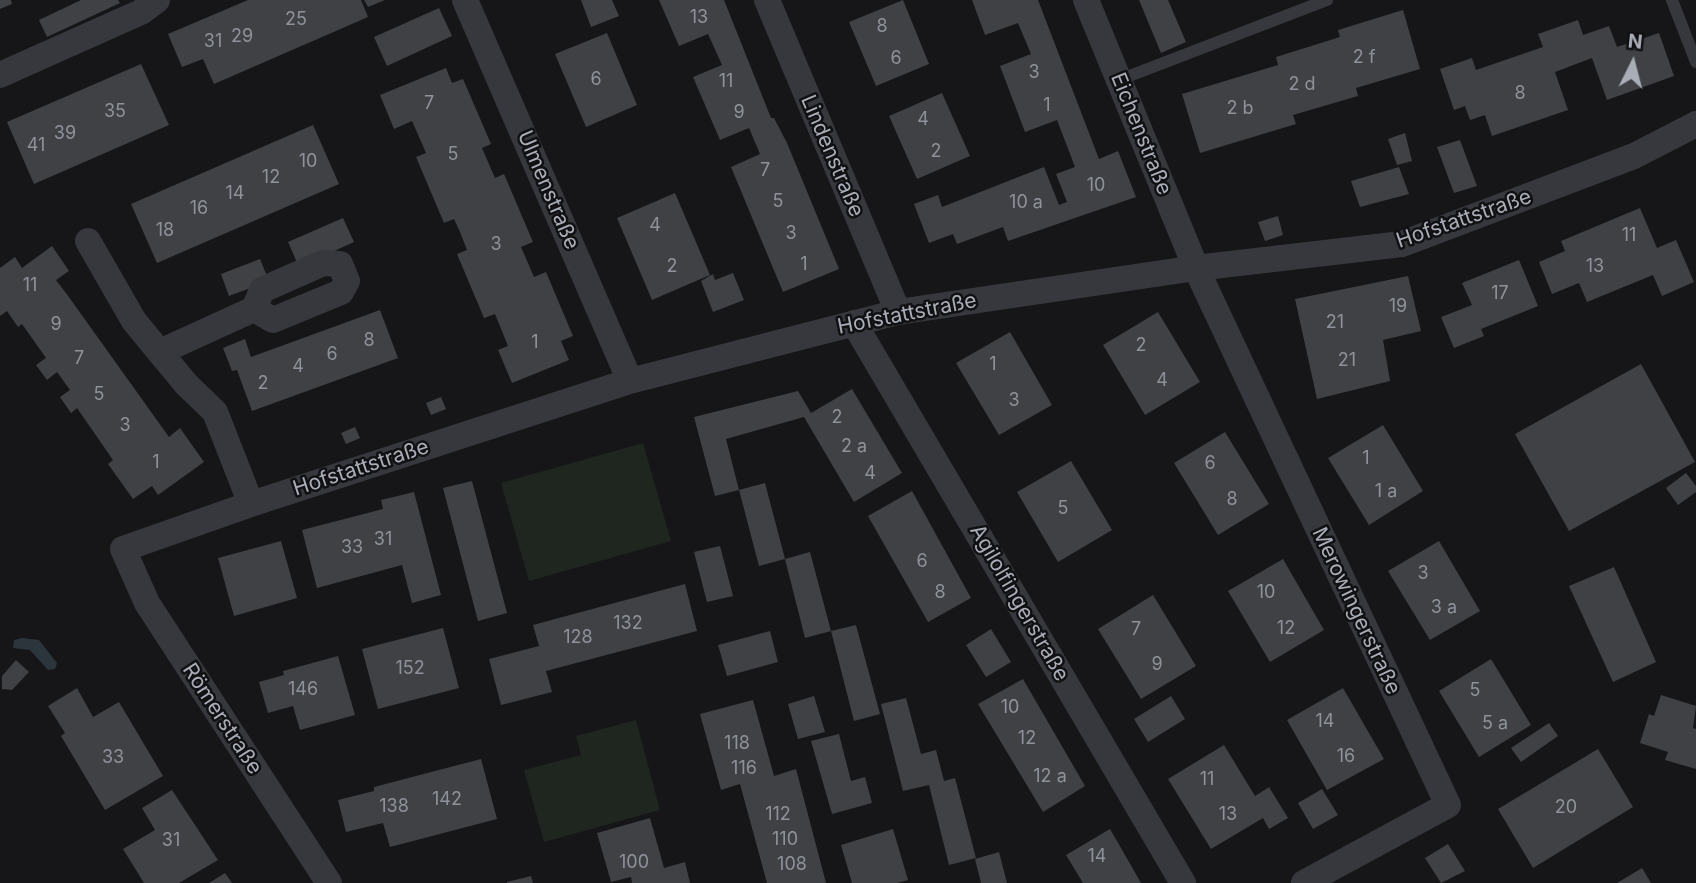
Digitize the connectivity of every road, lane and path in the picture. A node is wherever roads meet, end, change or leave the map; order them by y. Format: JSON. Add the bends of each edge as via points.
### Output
{"nodes":[{"id":1,"x":157,"y":0,"type":"edge"},
{"id":2,"x":465,"y":0,"type":"edge"},
{"id":3,"x":767,"y":0,"type":"edge"},
{"id":4,"x":1086,"y":0,"type":"edge"},
{"id":5,"x":1328,"y":0,"type":"edge"},
{"id":6,"x":1672,"y":0,"type":"edge"},
{"id":7,"x":1696,"y":62,"type":"edge"},
{"id":8,"x":0,"y":75,"type":"edge"},
{"id":9,"x":1119,"y":80,"type":"junction"},
{"id":10,"x":1696,"y":124,"type":"edge"},
{"id":11,"x":88,"y":241,"type":"dead end"},
{"id":12,"x":1196,"y":268,"type":"junction"},
{"id":13,"x":254,"y":309,"type":"dead end"},
{"id":14,"x":898,"y":312,"type":"junction"},
{"id":15,"x":854,"y":323,"type":"junction"},
{"id":16,"x":162,"y":351,"type":"junction"},
{"id":17,"x":630,"y":381,"type":"junction"},
{"id":18,"x":251,"y":504,"type":"junction"},
{"id":19,"x":123,"y":549,"type":"joint"},
{"id":20,"x":329,"y":883,"type":"edge"},
{"id":21,"x":1183,"y":883,"type":"edge"},
{"id":22,"x":1304,"y":883,"type":"edge"}],
"edges":[{"from":1,"to":8,"type":"street","via":[[141,12]]},
{"from":2,"to":17,"type":"street","name":"Ulmenstraße"},
{"from":3,"to":14,"type":"street","name":"Lindenstraße"},
{"from":4,"to":9,"type":"street","name":"Eichenstraße"},
{"from":5,"to":9,"type":"lane"},
{"from":6,"to":7,"type":"lane"},
{"from":9,"to":12,"type":"street","name":"Eichenstraße"},
{"from":10,"to":12,"type":"street","name":"Hofstattstraße","via":[[1634,156],[1402,244]]},
{"from":11,"to":16,"type":"street","via":[[134,321]]},
{"from":12,"to":14,"type":"street","name":"Hofstattstraße"},
{"from":12,"to":22,"type":"street","name":"Merowingerstraße","via":[[1448,805]]},
{"from":13,"to":16,"type":"street"},
{"from":14,"to":15,"type":"street","name":"Hofstattstraße"},
{"from":15,"to":17,"type":"street","name":"Hofstattstraße"},
{"from":15,"to":21,"type":"street","name":"Agilolfingerstraße"},
{"from":16,"to":18,"type":"street","via":[[186,384],[215,412]]},
{"from":17,"to":18,"type":"street","name":"Hofstattstraße"},
{"from":18,"to":19,"type":"street","name":"Hofstattstraße"},
{"from":19,"to":20,"type":"street","name":"Römerstraße","via":[[155,614]]}]}
